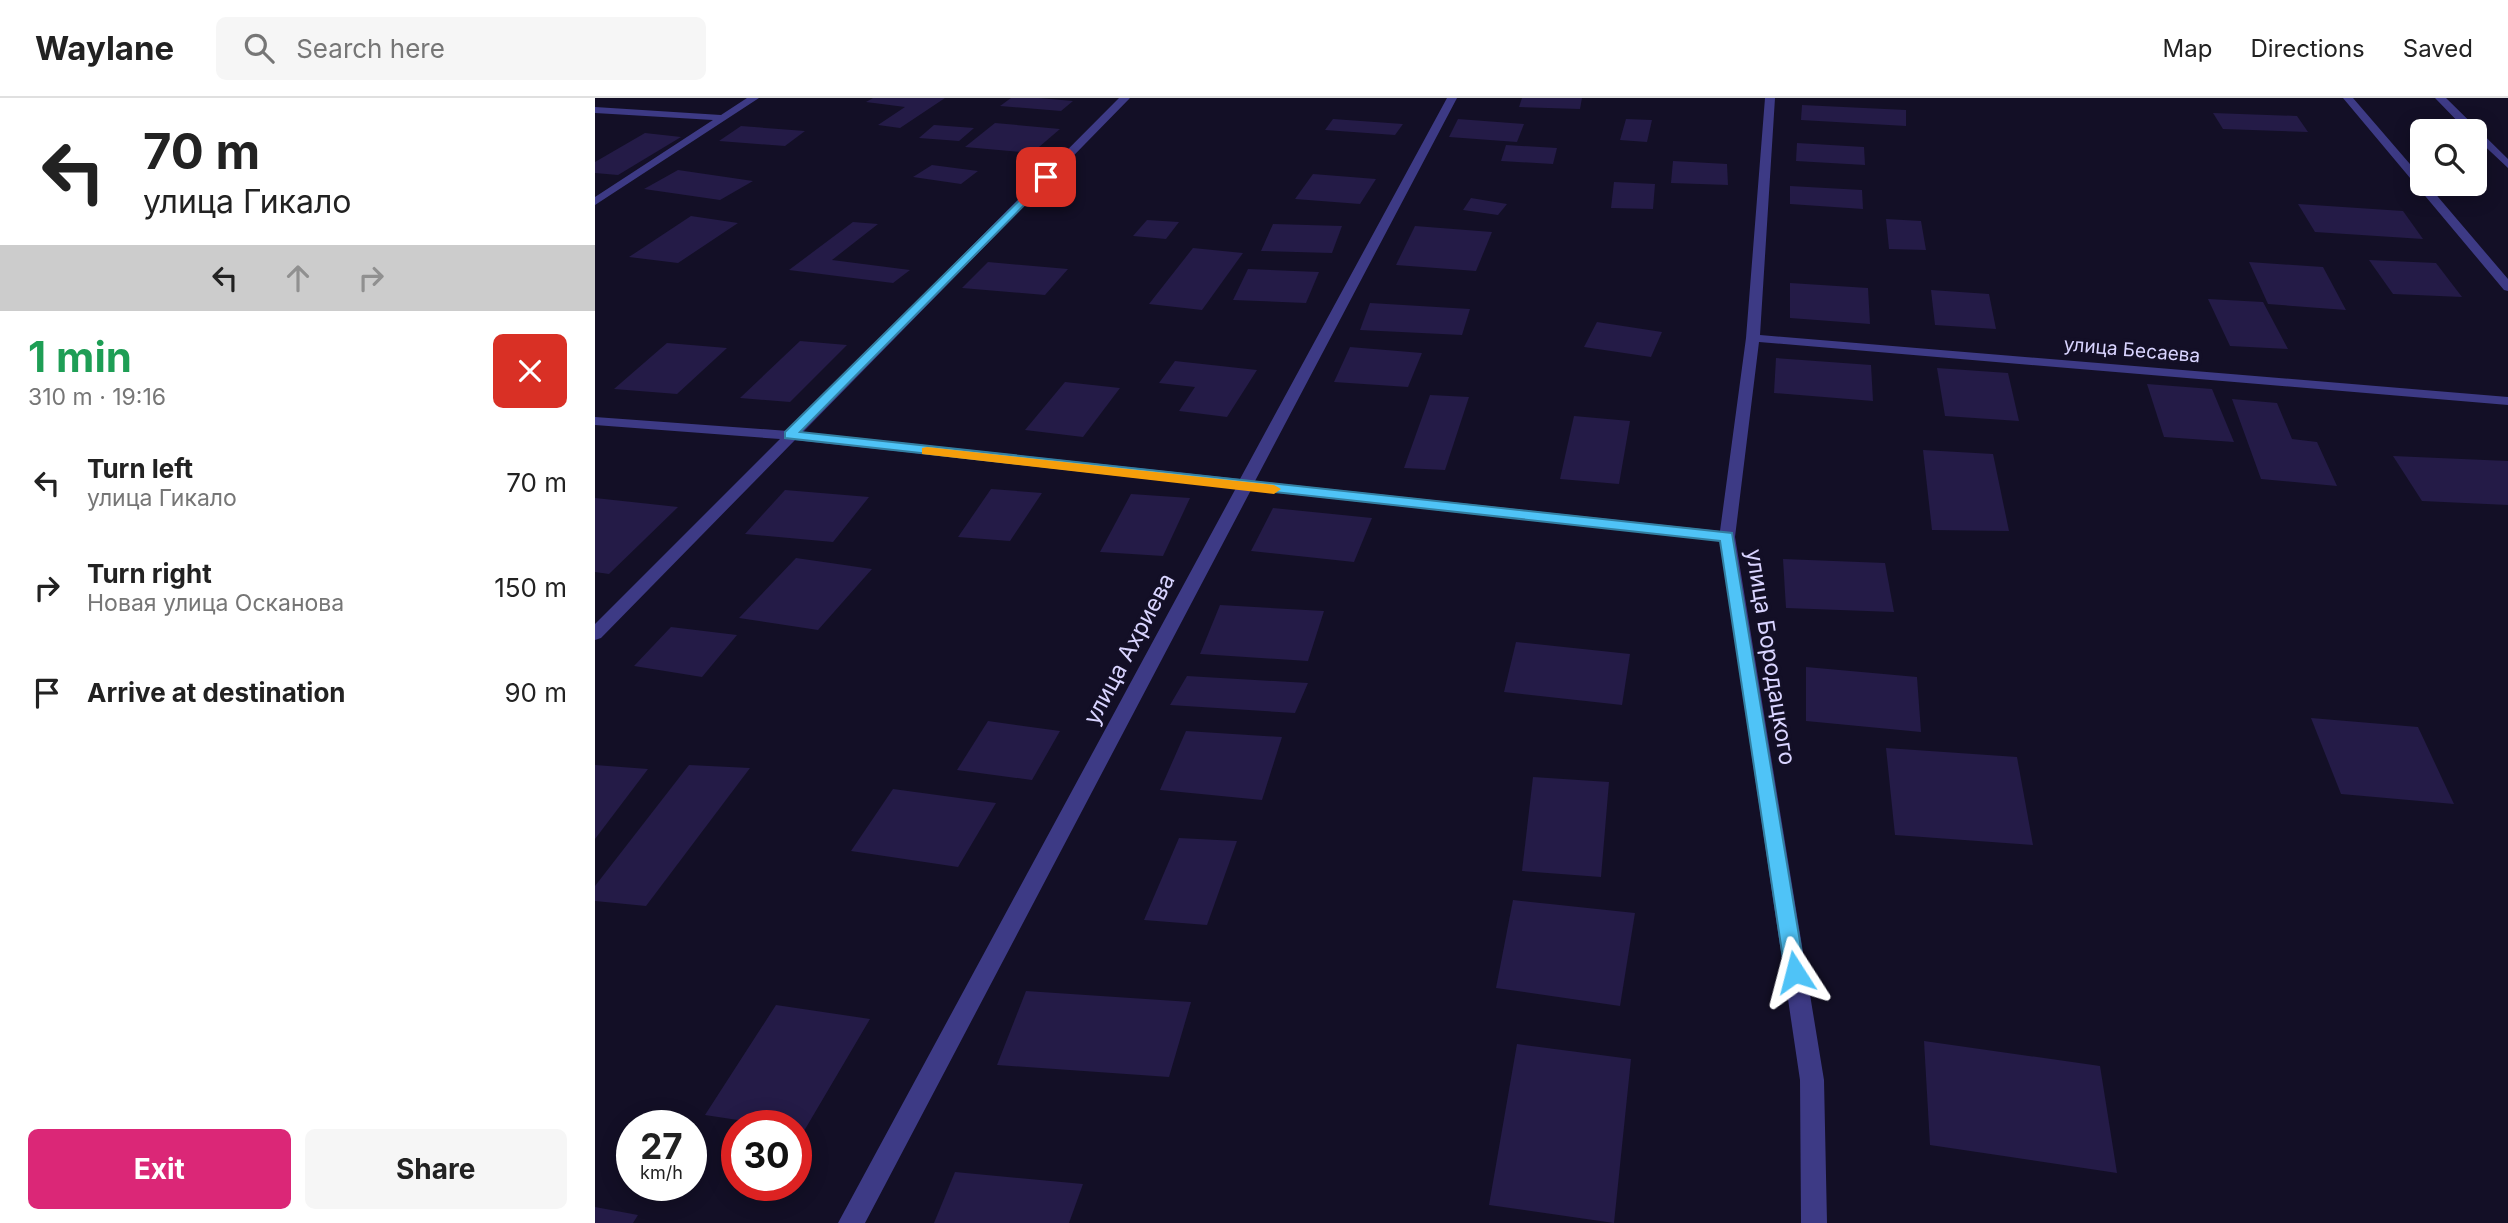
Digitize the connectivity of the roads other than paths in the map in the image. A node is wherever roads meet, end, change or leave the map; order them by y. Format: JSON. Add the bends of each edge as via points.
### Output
{"nodes":[{"id":1,"x":754,"y":98,"type":"edge"},
{"id":2,"x":1125,"y":98,"type":"edge"},
{"id":3,"x":1452,"y":98,"type":"edge"},
{"id":4,"x":1770,"y":98,"type":"edge"},
{"id":5,"x":2348,"y":98,"type":"edge"},
{"id":6,"x":2440,"y":98,"type":"edge"},
{"id":7,"x":595,"y":110,"type":"edge"},
{"id":8,"x":723,"y":118,"type":"junction"},
{"id":9,"x":2461,"y":119,"type":"edge"},
{"id":10,"x":2487,"y":145,"type":"edge"},
{"id":11,"x":2508,"y":166,"type":"edge"},
{"id":12,"x":595,"y":202,"type":"edge"},
{"id":13,"x":2508,"y":287,"type":"edge"},
{"id":14,"x":1753,"y":338,"type":"junction"},
{"id":15,"x":2508,"y":401,"type":"edge"},
{"id":16,"x":595,"y":421,"type":"edge"},
{"id":17,"x":790,"y":435,"type":"junction"},
{"id":18,"x":1243,"y":486,"type":"junction"},
{"id":19,"x":1727,"y":537,"type":"junction"},
{"id":20,"x":595,"y":634,"type":"edge"},
{"id":21,"x":851,"y":1223,"type":"edge"},
{"id":22,"x":1814,"y":1223,"type":"edge"}],
"edges":[{"from":1,"to":8,"type":"street"},
{"from":2,"to":17,"type":"street"},
{"from":3,"to":18,"type":"street","name":"улица Ахриева"},
{"from":4,"to":14,"type":"street","name":"улица Бородацкого"},
{"from":5,"to":13,"type":"street"},
{"from":6,"to":9,"type":"street"},
{"from":7,"to":8,"type":"street"},
{"from":8,"to":12,"type":"street"},
{"from":10,"to":11,"type":"street"},
{"from":14,"to":15,"type":"street","name":"улица Бесаева"},
{"from":14,"to":19,"type":"street","name":"улица Бородацкого"},
{"from":16,"to":17,"type":"street"},
{"from":17,"to":18,"type":"street"},
{"from":17,"to":20,"type":"street"},
{"from":18,"to":19,"type":"street"},
{"from":18,"to":21,"type":"street","name":"улица Ахриева"},
{"from":19,"to":22,"type":"street","name":"улица Бородацкого","via":[[1812,1080]]}]}
